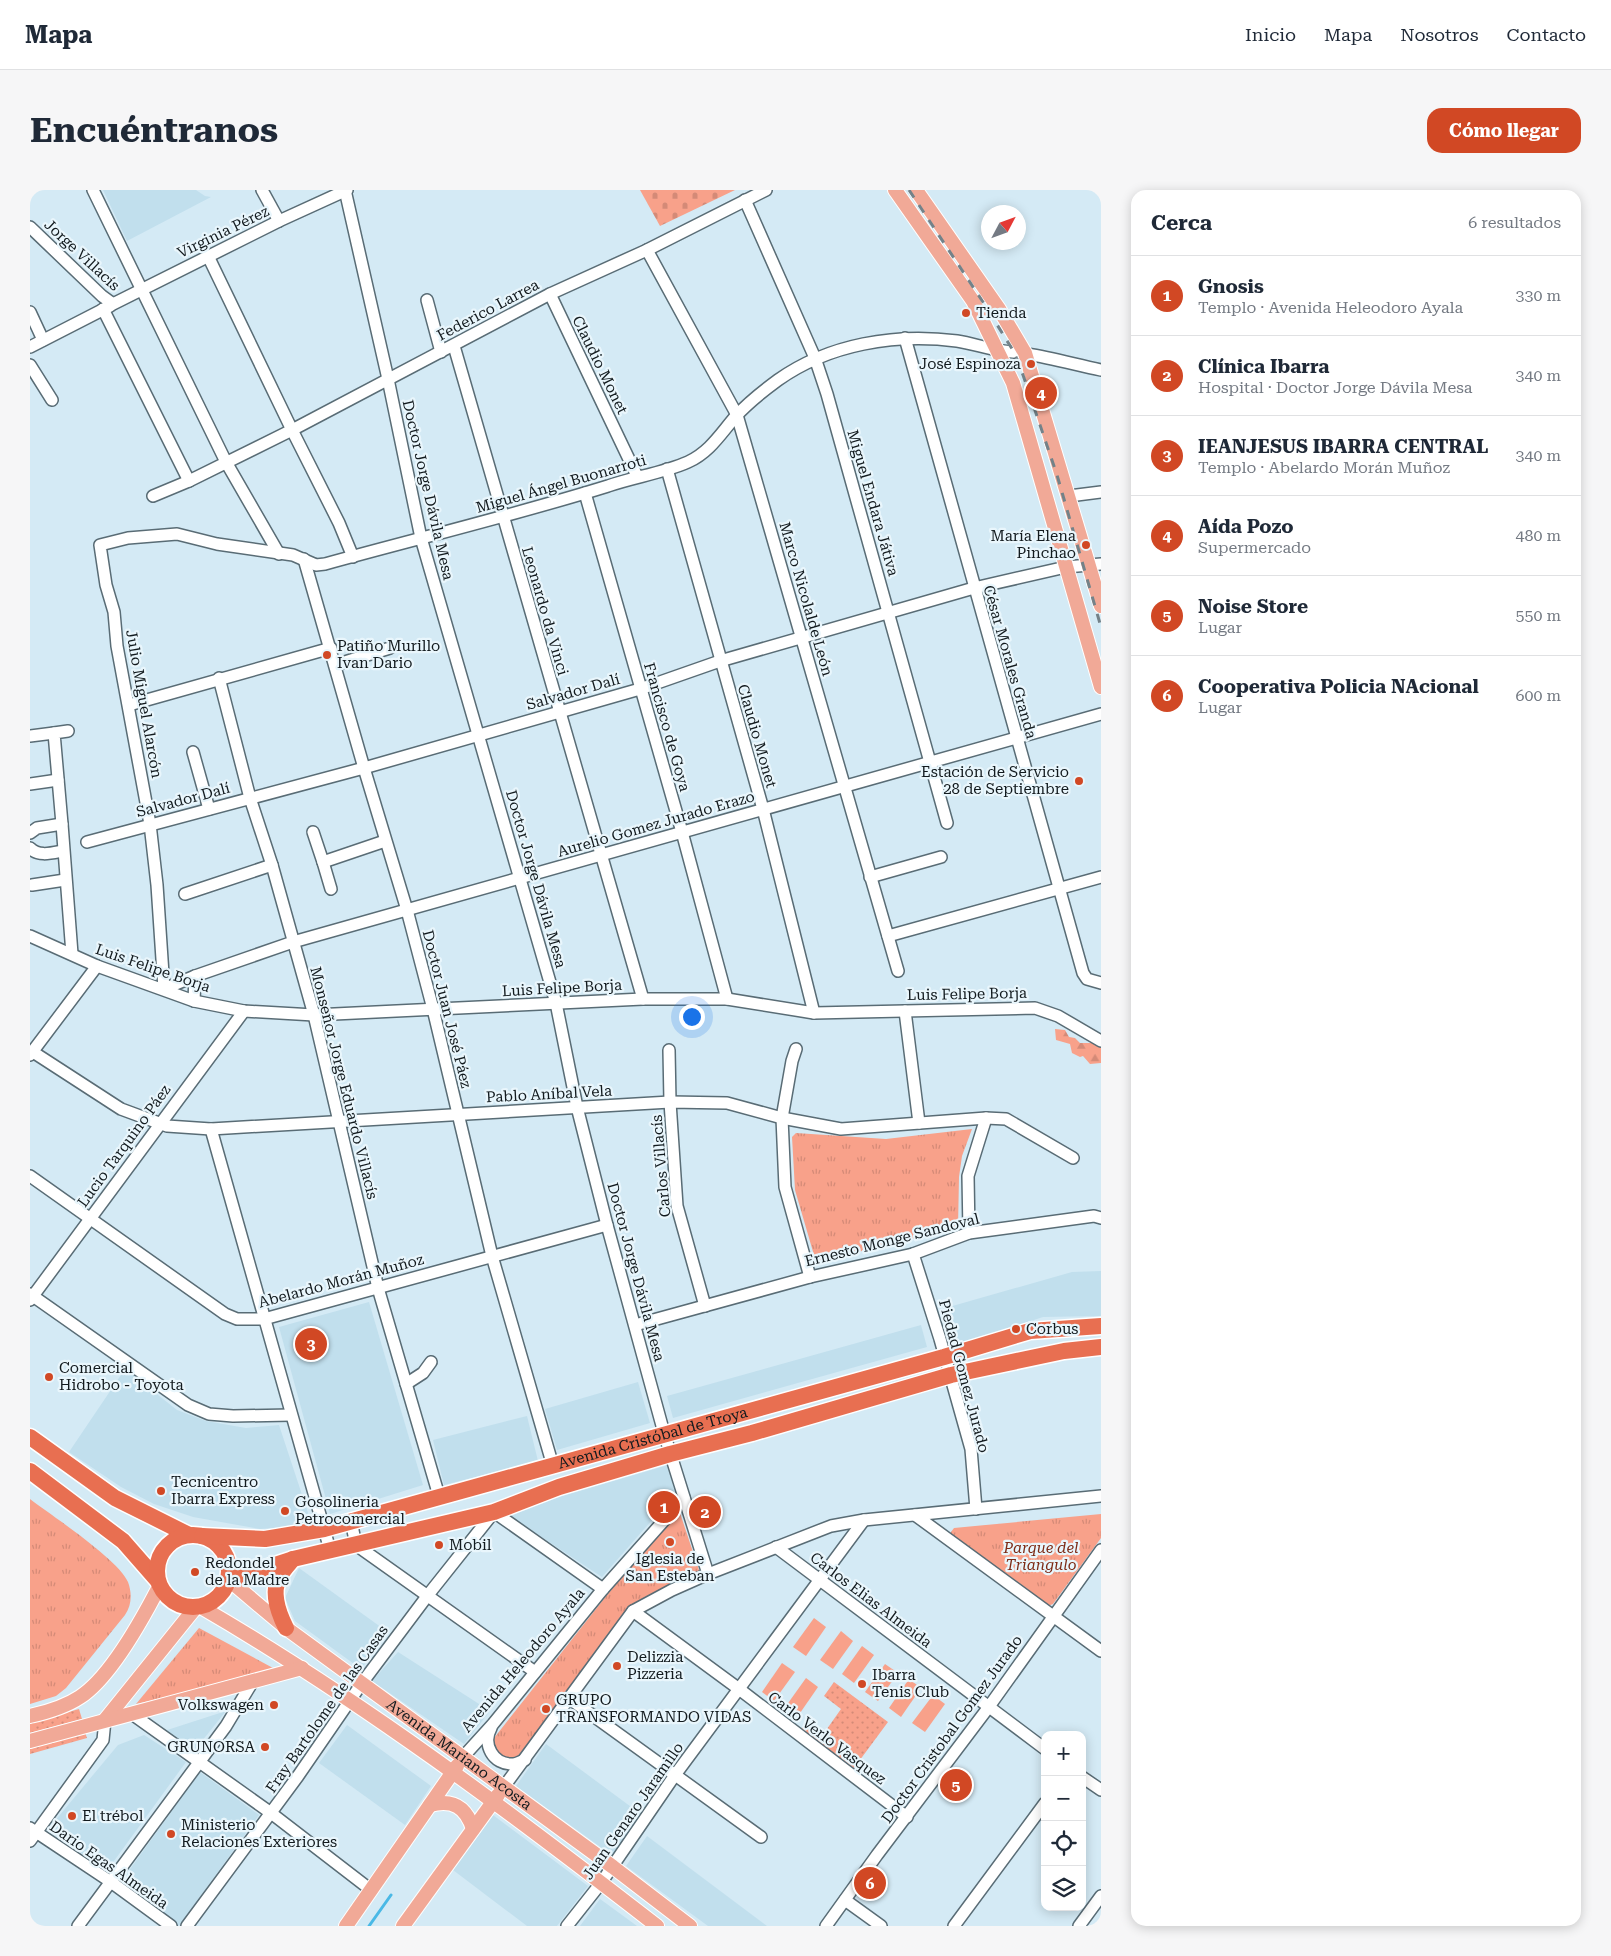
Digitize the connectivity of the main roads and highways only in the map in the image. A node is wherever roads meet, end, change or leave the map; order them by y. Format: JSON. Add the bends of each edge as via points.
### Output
{"nodes":[{"id":1,"x":895,"y":190,"type":"edge"},
{"id":2,"x":916,"y":190,"type":"edge"},
{"id":3,"x":1095,"y":564,"type":"edge"},
{"id":4,"x":1101,"y":606,"type":"edge"},
{"id":5,"x":1101,"y":688,"type":"edge"},
{"id":6,"x":1101,"y":1326,"type":"edge"},
{"id":7,"x":1101,"y":1347,"type":"edge"},
{"id":8,"x":30,"y":1437,"type":"edge"},
{"id":9,"x":30,"y":1471,"type":"edge"},
{"id":10,"x":196,"y":1536,"type":"junction"},
{"id":11,"x":293,"y":1559,"type":"junction"},
{"id":12,"x":229,"y":1580,"type":"junction"},
{"id":13,"x":159,"y":1583,"type":"junction"},
{"id":14,"x":199,"y":1607,"type":"junction"},
{"id":15,"x":286,"y":1628,"type":"junction"},
{"id":16,"x":302,"y":1668,"type":"junction"},
{"id":17,"x":30,"y":1716,"type":"edge"},
{"id":18,"x":105,"y":1720,"type":"junction"},
{"id":19,"x":30,"y":1741,"type":"edge"},
{"id":20,"x":463,"y":1757,"type":"junction"},
{"id":21,"x":452,"y":1773,"type":"junction"},
{"id":22,"x":504,"y":1788,"type":"junction"},
{"id":23,"x":493,"y":1801,"type":"junction"},
{"id":24,"x":430,"y":1805,"type":"junction"},
{"id":25,"x":473,"y":1829,"type":"junction"},
{"id":26,"x":405,"y":1925,"type":"edge"},
{"id":27,"x":346,"y":1926,"type":"edge"},
{"id":28,"x":657,"y":1926,"type":"edge"},
{"id":29,"x":690,"y":1926,"type":"edge"}],
"edges":[{"from":1,"to":5,"type":"main road","via":[[973,301],[1013,383]]},
{"from":2,"to":3,"type":"main road","via":[[999,309],[1025,353],[1069,496]]},
{"from":3,"to":4,"type":"main road"},
{"from":6,"to":10,"type":"highway","name":"Avenida Cristóbal de Troya","via":[[1030,1331],[324,1529],[265,1539]]},
{"from":7,"to":11,"type":"highway","name":"Avenida Cristóbal de Troya","via":[[1064,1351],[951,1375],[558,1487],[494,1512]]},
{"from":8,"to":10,"type":"highway","via":[[115,1498]]},
{"from":9,"to":13,"type":"highway","via":[[124,1541]]},
{"from":10,"to":12,"type":"highway","via":[[219,1546],[228,1564]]},
{"from":10,"to":13,"type":"highway","via":[[174,1541],[163,1551],[158,1560]]},
{"from":11,"to":12,"type":"highway","name":"Avenida Cristóbal de Troya"},
{"from":11,"to":15,"type":"highway","via":[[278,1580],[276,1600]]},
{"from":12,"to":14,"type":"highway","via":[[217,1599]]},
{"from":12,"to":15,"type":"main road","name":"Avenida Mariano Acosta"},
{"from":13,"to":14,"type":"highway","via":[[174,1602]]},
{"from":13,"to":17,"type":"main road","via":[[145,1613],[99,1680],[81,1697],[59,1708]]},
{"from":14,"to":16,"type":"main road","name":"Avenida Mariano Acosta"},
{"from":14,"to":18,"type":"main road"},
{"from":15,"to":20,"type":"main road","name":"Avenida Mariano Acosta"},
{"from":16,"to":18,"type":"main road"},
{"from":16,"to":21,"type":"main road","name":"Avenida Mariano Acosta"},
{"from":18,"to":19,"type":"main road"},
{"from":20,"to":21,"type":"main road","name":"Avenida Heleodoro Ayala"},
{"from":20,"to":22,"type":"main road","name":"Avenida Mariano Acosta"},
{"from":21,"to":23,"type":"main road","name":"Avenida Mariano Acosta"},
{"from":21,"to":24,"type":"main road","name":"Avenida Heleodoro Ayala"},
{"from":22,"to":23,"type":"main road"},
{"from":22,"to":29,"type":"main road","name":"Avenida Mariano Acosta"},
{"from":23,"to":25,"type":"main road"},
{"from":23,"to":28,"type":"main road","name":"Avenida Mariano Acosta"},
{"from":24,"to":25,"type":"main road","via":[[441,1802],[463,1809]]},
{"from":24,"to":27,"type":"main road","name":"Avenida Heleodoro Ayala"},
{"from":25,"to":26,"type":"main road"}]}
